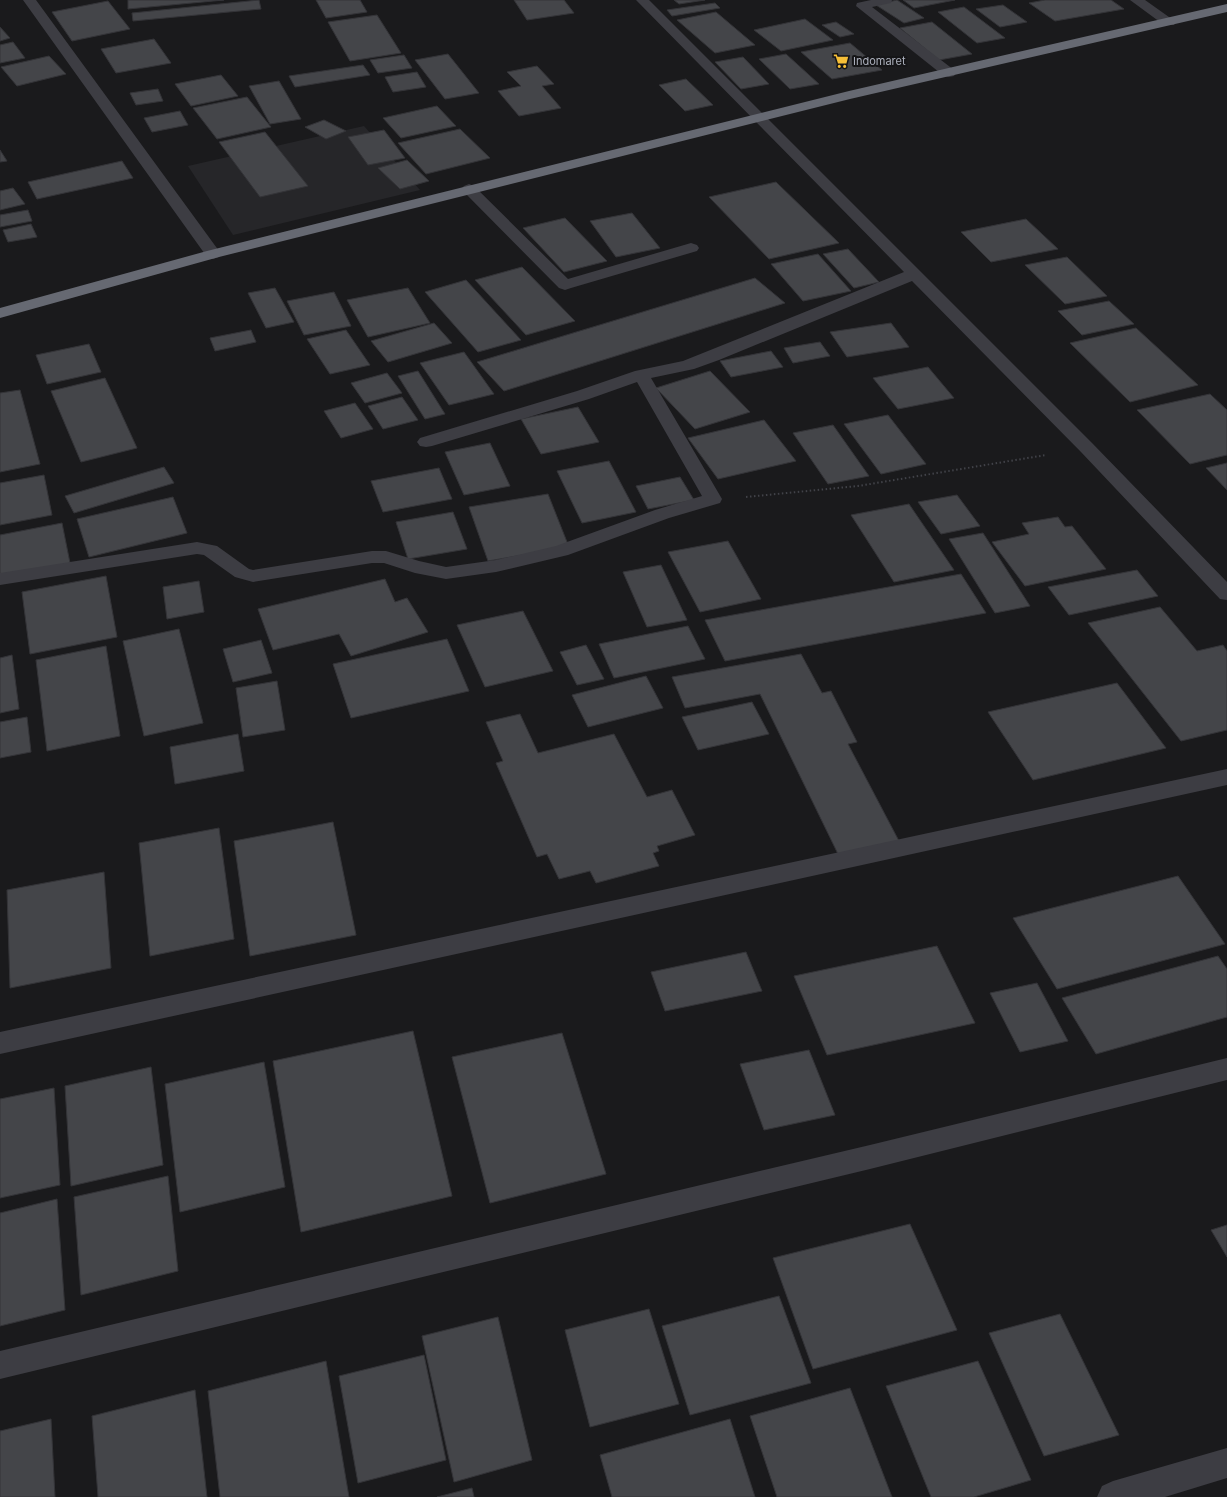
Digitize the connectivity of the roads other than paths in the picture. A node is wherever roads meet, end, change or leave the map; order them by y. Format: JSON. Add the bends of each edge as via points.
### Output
{"nodes":[{"id":1,"x":29,"y":0,"type":"edge"},
{"id":2,"x":642,"y":0,"type":"edge"},
{"id":3,"x":886,"y":0,"type":"edge"},
{"id":4,"x":1136,"y":0,"type":"edge"},
{"id":5,"x":1227,"y":8,"type":"edge"},
{"id":6,"x":1168,"y":22,"type":"junction"},
{"id":7,"x":949,"y":73,"type":"junction"},
{"id":8,"x":759,"y":118,"type":"junction"},
{"id":9,"x":470,"y":189,"type":"junction"},
{"id":10,"x":691,"y":248,"type":"dead end"},
{"id":11,"x":213,"y":254,"type":"junction"},
{"id":12,"x":914,"y":274,"type":"junction"},
{"id":13,"x":0,"y":313,"type":"edge"},
{"id":14,"x":641,"y":375,"type":"junction"},
{"id":15,"x":426,"y":442,"type":"dead end"},
{"id":16,"x":0,"y":578,"type":"edge"},
{"id":17,"x":1227,"y":594,"type":"edge"},
{"id":18,"x":1227,"y":777,"type":"edge"},
{"id":19,"x":0,"y":1043,"type":"edge"},
{"id":20,"x":1227,"y":1069,"type":"edge"},
{"id":21,"x":0,"y":1365,"type":"edge"},
{"id":22,"x":1227,"y":1463,"type":"edge"},
{"id":23,"x":1113,"y":1497,"type":"edge"}],
"edges":[{"from":1,"to":11,"type":"street"},
{"from":2,"to":8,"type":"street"},
{"from":3,"to":7,"type":"street","via":[[862,6]]},
{"from":4,"to":6,"type":"street"},
{"from":5,"to":6,"type":"highway"},
{"from":6,"to":7,"type":"highway"},
{"from":7,"to":8,"type":"highway"},
{"from":8,"to":9,"type":"highway"},
{"from":8,"to":12,"type":"street"},
{"from":9,"to":10,"type":"street","via":[[566,285]]},
{"from":9,"to":11,"type":"highway"},
{"from":11,"to":13,"type":"highway"},
{"from":12,"to":14,"type":"street","via":[[713,356],[688,365]]},
{"from":12,"to":17,"type":"street","via":[[1087,448]]},
{"from":14,"to":15,"type":"street"},
{"from":14,"to":16,"type":"street","via":[[713,499],[662,514],[561,551],[496,566],[446,573],[415,567],[386,557],[372,557],[253,576],[242,573],[210,550],[197,548]]},
{"from":18,"to":19,"type":"street"},
{"from":20,"to":21,"type":"street"},
{"from":22,"to":23,"type":"street"}]}
